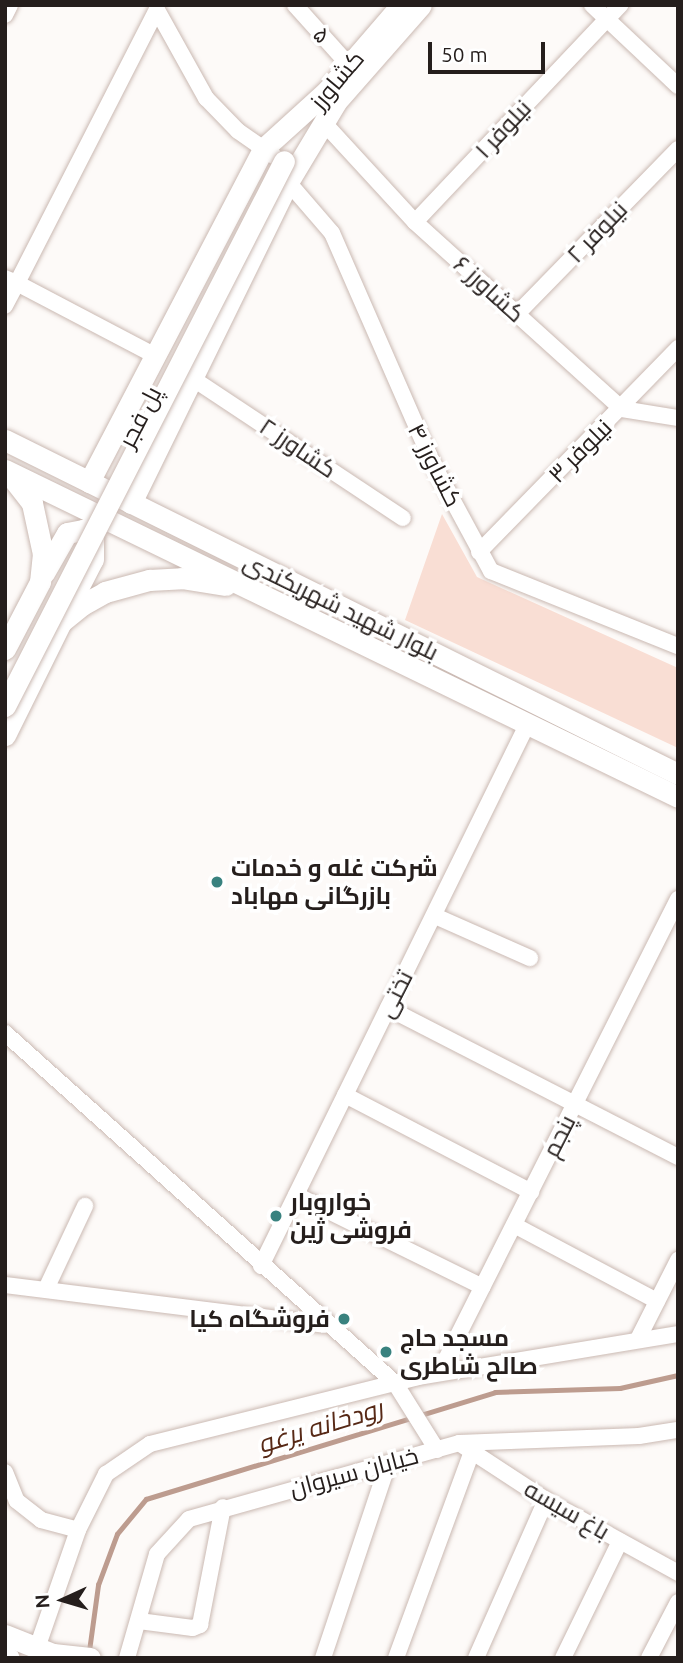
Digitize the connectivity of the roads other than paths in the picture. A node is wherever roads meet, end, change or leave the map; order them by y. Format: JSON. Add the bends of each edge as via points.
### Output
{"nodes":[{"id":1,"x":10,"y":5,"type":"edge"},
{"id":2,"x":295,"y":5,"type":"edge"},
{"id":3,"x":401,"y":5,"type":"edge"},
{"id":4,"x":422,"y":5,"type":"edge"},
{"id":5,"x":592,"y":5,"type":"edge"},
{"id":6,"x":620,"y":5,"type":"edge"},
{"id":7,"x":158,"y":8,"type":"edge"},
{"id":8,"x":5,"y":15,"type":"edge"},
{"id":9,"x":607,"y":19,"type":"junction"},
{"id":10,"x":348,"y":64,"type":"junction"},
{"id":11,"x":678,"y":86,"type":"edge"},
{"id":12,"x":332,"y":96,"type":"junction"},
{"id":13,"x":323,"y":122,"type":"junction"},
{"id":14,"x":678,"y":149,"type":"edge"},
{"id":15,"x":274,"y":155,"type":"junction"},
{"id":16,"x":288,"y":182,"type":"junction"},
{"id":17,"x":415,"y":222,"type":"junction"},
{"id":18,"x":11,"y":280,"type":"edge"},
{"id":19,"x":5,"y":306,"type":"edge"},
{"id":20,"x":517,"y":314,"type":"junction"},
{"id":21,"x":678,"y":348,"type":"edge"},
{"id":22,"x":152,"y":354,"type":"junction"},
{"id":23,"x":192,"y":378,"type":"junction"},
{"id":24,"x":622,"y":409,"type":"junction"},
{"id":25,"x":678,"y":418,"type":"edge"},
{"id":26,"x":5,"y":440,"type":"edge"},
{"id":27,"x":5,"y":470,"type":"edge"},
{"id":28,"x":89,"y":482,"type":"junction"},
{"id":29,"x":131,"y":503,"type":"junction"},
{"id":30,"x":403,"y":518,"type":"dead end"},
{"id":31,"x":480,"y":552,"type":"junction"},
{"id":32,"x":40,"y":582,"type":"junction"},
{"id":33,"x":268,"y":597,"type":"junction"},
{"id":34,"x":61,"y":622,"type":"junction"},
{"id":35,"x":678,"y":646,"type":"edge"},
{"id":36,"x":5,"y":649,"type":"edge"},
{"id":37,"x":5,"y":677,"type":"edge"},
{"id":38,"x":5,"y":706,"type":"edge"},
{"id":39,"x":528,"y":723,"type":"junction"},
{"id":40,"x":5,"y":735,"type":"edge"},
{"id":41,"x":678,"y":774,"type":"edge"},
{"id":42,"x":678,"y":797,"type":"edge"},
{"id":43,"x":678,"y":899,"type":"edge"},
{"id":44,"x":435,"y":916,"type":"junction"},
{"id":45,"x":530,"y":958,"type":"dead end"},
{"id":46,"x":388,"y":1008,"type":"junction"},
{"id":47,"x":5,"y":1033,"type":"edge"},
{"id":48,"x":345,"y":1095,"type":"junction"},
{"id":49,"x":575,"y":1104,"type":"junction"},
{"id":50,"x":678,"y":1157,"type":"edge"},
{"id":51,"x":531,"y":1192,"type":"junction"},
{"id":52,"x":296,"y":1195,"type":"junction"},
{"id":53,"x":85,"y":1206,"type":"dead end"},
{"id":54,"x":514,"y":1225,"type":"junction"},
{"id":55,"x":678,"y":1260,"type":"edge"},
{"id":56,"x":261,"y":1266,"type":"junction"},
{"id":57,"x":5,"y":1285,"type":"edge"},
{"id":58,"x":483,"y":1287,"type":"junction"},
{"id":59,"x":47,"y":1289,"type":"junction"},
{"id":60,"x":657,"y":1301,"type":"junction"},
{"id":61,"x":325,"y":1325,"type":"junction"},
{"id":62,"x":678,"y":1334,"type":"edge"},
{"id":63,"x":638,"y":1339,"type":"junction"},
{"id":64,"x":439,"y":1373,"type":"junction"},
{"id":65,"x":395,"y":1383,"type":"junction"},
{"id":66,"x":678,"y":1430,"type":"edge"},
{"id":67,"x":466,"y":1447,"type":"junction"},
{"id":68,"x":437,"y":1450,"type":"junction"},
{"id":69,"x":388,"y":1464,"type":"junction"},
{"id":70,"x":5,"y":1472,"type":"edge"},
{"id":71,"x":546,"y":1500,"type":"junction"},
{"id":72,"x":223,"y":1507,"type":"junction"},
{"id":73,"x":78,"y":1530,"type":"junction"},
{"id":74,"x":620,"y":1541,"type":"junction"},
{"id":75,"x":678,"y":1573,"type":"edge"},
{"id":76,"x":678,"y":1602,"type":"edge"},
{"id":77,"x":139,"y":1621,"type":"junction"},
{"id":78,"x":5,"y":1634,"type":"edge"},
{"id":79,"x":45,"y":1651,"type":"junction"},
{"id":80,"x":90,"y":1658,"type":"edge"},
{"id":81,"x":127,"y":1658,"type":"edge"},
{"id":82,"x":323,"y":1658,"type":"edge"},
{"id":83,"x":396,"y":1658,"type":"edge"},
{"id":84,"x":477,"y":1658,"type":"edge"},
{"id":85,"x":563,"y":1658,"type":"edge"},
{"id":86,"x":649,"y":1658,"type":"edge"}],
"edges":[{"from":1,"to":8,"type":"street"},
{"from":2,"to":10,"type":"street","name":"۵"},
{"from":3,"to":10,"type":"main road","name":"کشاورز"},
{"from":4,"to":12,"type":"main road"},
{"from":5,"to":9,"type":"street"},
{"from":6,"to":9,"type":"street","name":"نیلوفر ۱"},
{"from":7,"to":15,"type":"street","via":[[206,98]]},
{"from":7,"to":18,"type":"street"},
{"from":9,"to":11,"type":"street"},
{"from":9,"to":17,"type":"street","name":"نیلوفر ۱"},
{"from":10,"to":12,"type":"main road","name":"کشاورز"},
{"from":12,"to":13,"type":"main road"},
{"from":12,"to":15,"type":"main road","name":"کشاورز"},
{"from":13,"to":16,"type":"main road"},
{"from":13,"to":17,"type":"street","name":"کشاورز ۶"},
{"from":14,"to":20,"type":"street","name":"نیلوفر ۲"},
{"from":15,"to":22,"type":"main road"},
{"from":15,"to":37,"type":"main road","name":"پل فجر"},
{"from":15,"to":38,"type":"main road","bridge":true},
{"from":16,"to":23,"type":"main road"},
{"from":16,"to":31,"type":"street","name":"کشاورز ۴","via":[[332,233],[405,404]]},
{"from":17,"to":20,"type":"street","name":"کشاورز ۶"},
{"from":18,"to":19,"type":"street"},
{"from":18,"to":22,"type":"street"},
{"from":20,"to":24,"type":"street","name":"کشاورز ۶"},
{"from":21,"to":24,"type":"street","name":"نیلوفر ۳"},
{"from":22,"to":28,"type":"main road"},
{"from":23,"to":29,"type":"main road"},
{"from":23,"to":30,"type":"street","name":"کشاورز ۲"},
{"from":24,"to":25,"type":"street"},
{"from":24,"to":31,"type":"street","name":"نیلوفر ۳"},
{"from":26,"to":28,"type":"main road","name":"بلوار شهید شهریکندی"},
{"from":27,"to":32,"type":"main road","via":[[33,503],[43,554]]},
{"from":27,"to":33,"type":"main road","name":"بلوار شهید شهریکندی"},
{"from":28,"to":29,"type":"main road","name":"بلوار شهید شهریکندی"},
{"from":29,"to":41,"type":"main road","name":"بلوار شهید شهریکندی"},
{"from":31,"to":35,"type":"street","name":"کشاورز ۴","via":[[491,570]]},
{"from":32,"to":34,"type":"main road","via":[[67,533],[77,529],[93,536],[93,559]]},
{"from":32,"to":36,"type":"main road"},
{"from":33,"to":34,"type":"main road","via":[[214,582],[149,580],[105,592]]},
{"from":33,"to":39,"type":"main road","name":"بلوار شهید شهریکندی"},
{"from":34,"to":40,"type":"main road"},
{"from":39,"to":42,"type":"main road","name":"بلوار شهید شهریکندی"},
{"from":39,"to":44,"type":"street","name":"تختی"},
{"from":43,"to":49,"type":"street","name":"پنجم"},
{"from":44,"to":45,"type":"street"},
{"from":44,"to":46,"type":"street","name":"تختی"},
{"from":46,"to":48,"type":"street","name":"تختی"},
{"from":46,"to":49,"type":"street"},
{"from":47,"to":56,"type":"street"},
{"from":48,"to":51,"type":"street"},
{"from":48,"to":52,"type":"street","name":"تختی"},
{"from":49,"to":50,"type":"street"},
{"from":49,"to":51,"type":"street","name":"پنجم"},
{"from":51,"to":54,"type":"street","name":"پنجم"},
{"from":52,"to":56,"type":"street","name":"تختی"},
{"from":52,"to":58,"type":"street"},
{"from":53,"to":59,"type":"street"},
{"from":54,"to":58,"type":"street","name":"پنجم"},
{"from":54,"to":60,"type":"street"},
{"from":55,"to":60,"type":"street"},
{"from":56,"to":61,"type":"street"},
{"from":57,"to":59,"type":"street"},
{"from":58,"to":64,"type":"street","name":"پنجم"},
{"from":59,"to":61,"type":"street"},
{"from":60,"to":63,"type":"street"},
{"from":61,"to":65,"type":"street"},
{"from":62,"to":63,"type":"street"},
{"from":63,"to":64,"type":"street"},
{"from":64,"to":65,"type":"street"},
{"from":65,"to":68,"type":"street"},
{"from":65,"to":73,"type":"street","via":[[150,1444],[106,1474]]},
{"from":66,"to":67,"type":"street","name":"خیابان سیروان"},
{"from":67,"to":68,"type":"street","name":"خیابان سیروان"},
{"from":67,"to":71,"type":"street","name":"باغ سیسه"},
{"from":67,"to":83,"type":"street"},
{"from":68,"to":69,"type":"street","name":"خیابان سیروان"},
{"from":69,"to":72,"type":"street","name":"خیابان سیروان"},
{"from":69,"to":82,"type":"street"},
{"from":70,"to":73,"type":"street","via":[[17,1501],[41,1520]]},
{"from":71,"to":74,"type":"street","name":"باغ سیسه"},
{"from":71,"to":84,"type":"street"},
{"from":72,"to":77,"type":"street","name":"خیابان سیروان","via":[[189,1519],[170,1535],[157,1554]]},
{"from":72,"to":77,"type":"street","via":[[200,1625]]},
{"from":73,"to":79,"type":"street"},
{"from":74,"to":75,"type":"street","name":"باغ سیسه"},
{"from":74,"to":85,"type":"street"},
{"from":76,"to":86,"type":"street"},
{"from":77,"to":81,"type":"street","name":"خیابان سیروان"},
{"from":78,"to":79,"type":"main road"},
{"from":79,"to":80,"type":"main road"}]}
